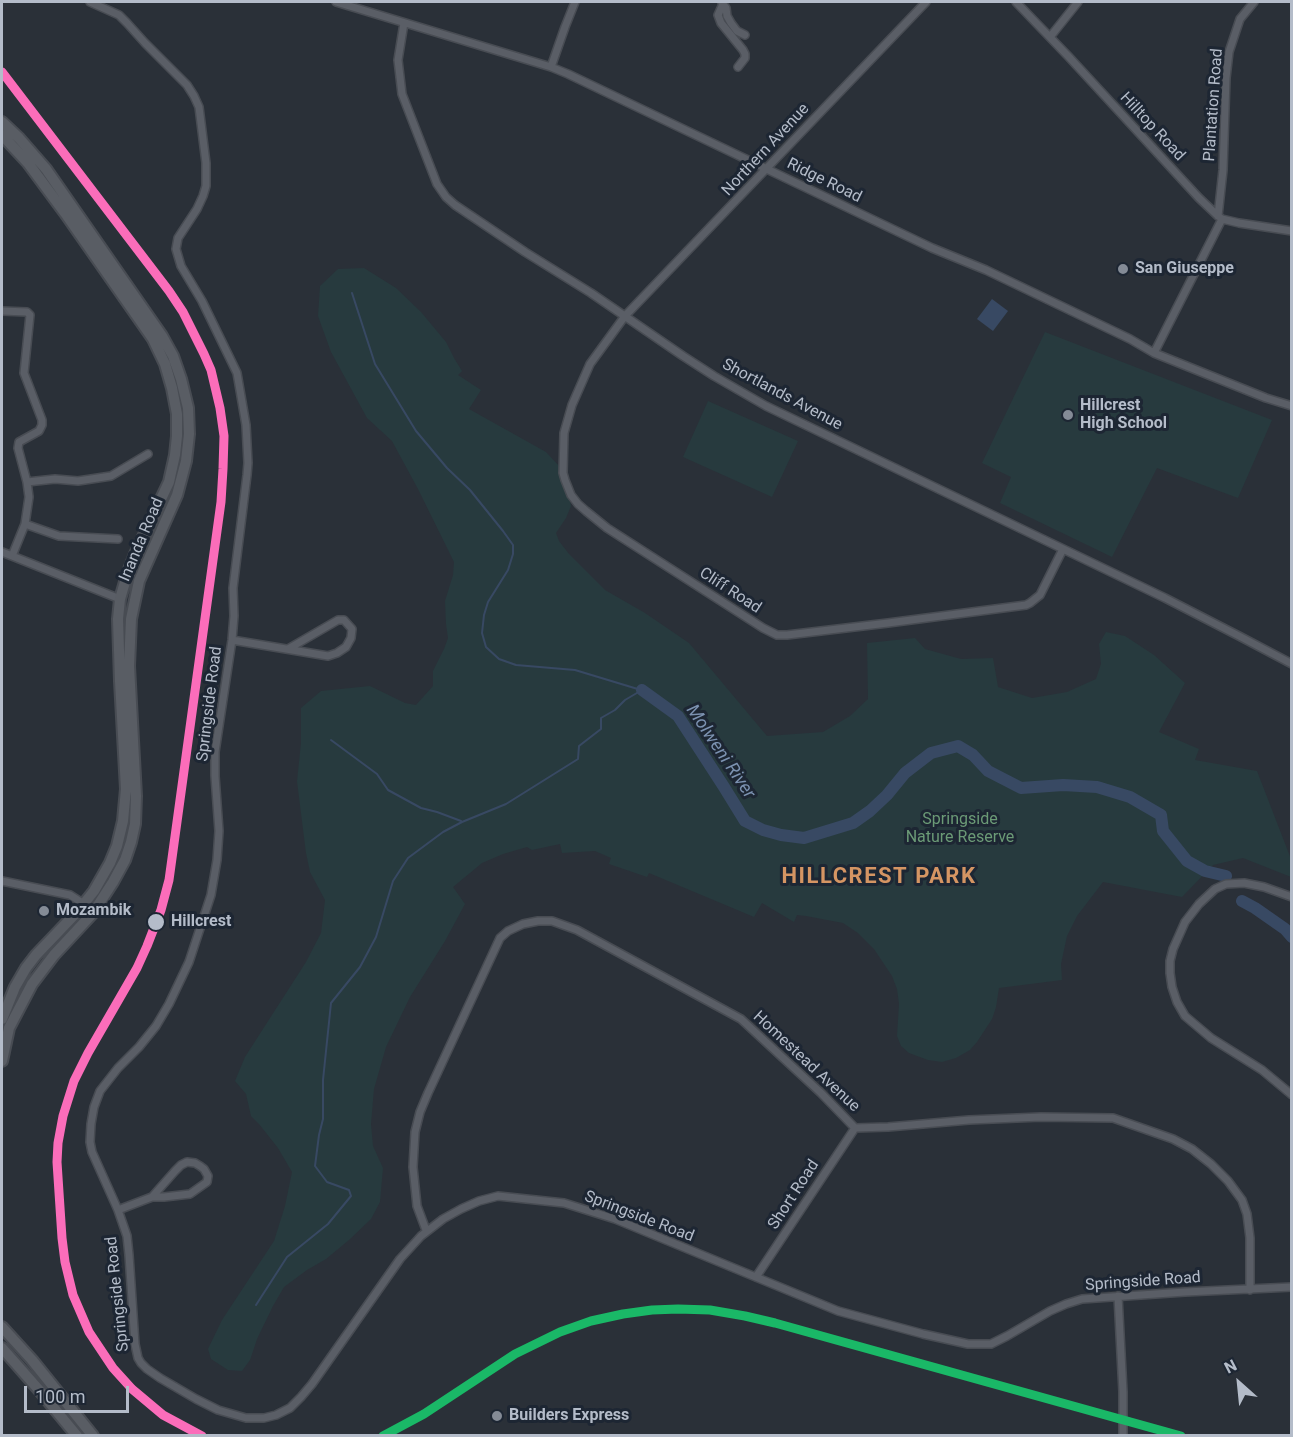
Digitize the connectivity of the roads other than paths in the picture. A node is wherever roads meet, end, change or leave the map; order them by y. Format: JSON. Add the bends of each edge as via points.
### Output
{"nodes":[{"id":1,"x":90,"y":2,"type":"edge"},
{"id":2,"x":336,"y":2,"type":"edge"},
{"id":3,"x":575,"y":2,"type":"edge"},
{"id":4,"x":927,"y":2,"type":"edge"},
{"id":5,"x":1016,"y":2,"type":"edge"},
{"id":6,"x":1078,"y":2,"type":"edge"},
{"id":7,"x":1254,"y":2,"type":"edge"},
{"id":8,"x":722,"y":3,"type":"edge"},
{"id":9,"x":404,"y":22,"type":"junction"},
{"id":10,"x":744,"y":35,"type":"dead end"},
{"id":11,"x":1050,"y":37,"type":"junction"},
{"id":12,"x":551,"y":67,"type":"junction"},
{"id":13,"x":738,"y":67,"type":"dead end"},
{"id":14,"x":2,"y":122,"type":"edge"},
{"id":15,"x":2,"y":135,"type":"edge"},
{"id":16,"x":767,"y":168,"type":"junction"},
{"id":17,"x":1220,"y":217,"type":"junction"},
{"id":18,"x":1292,"y":231,"type":"edge"},
{"id":19,"x":2,"y":311,"type":"edge"},
{"id":20,"x":625,"y":316,"type":"junction"},
{"id":21,"x":1154,"y":353,"type":"junction"},
{"id":22,"x":1292,"y":406,"type":"edge"},
{"id":23,"x":148,"y":454,"type":"dead end"},
{"id":24,"x":27,"y":482,"type":"junction"},
{"id":25,"x":25,"y":524,"type":"junction"},
{"id":26,"x":118,"y":539,"type":"dead end"},
{"id":27,"x":1063,"y":549,"type":"junction"},
{"id":28,"x":2,"y":552,"type":"edge"},
{"id":29,"x":12,"y":556,"type":"junction"},
{"id":30,"x":120,"y":599,"type":"junction"},
{"id":31,"x":231,"y":640,"type":"junction"},
{"id":32,"x":288,"y":649,"type":"junction"},
{"id":33,"x":1292,"y":664,"type":"edge"},
{"id":34,"x":2,"y":881,"type":"edge"},
{"id":35,"x":1292,"y":897,"type":"edge"},
{"id":36,"x":84,"y":904,"type":"junction"},
{"id":37,"x":93,"y":913,"type":"junction"},
{"id":38,"x":2,"y":1019,"type":"edge"},
{"id":39,"x":2,"y":1061,"type":"edge"},
{"id":40,"x":1292,"y":1095,"type":"edge"},
{"id":41,"x":855,"y":1128,"type":"junction"},
{"id":42,"x":152,"y":1197,"type":"junction"},
{"id":43,"x":118,"y":1210,"type":"junction"},
{"id":44,"x":426,"y":1230,"type":"junction"},
{"id":45,"x":756,"y":1277,"type":"junction"},
{"id":46,"x":1292,"y":1287,"type":"edge"},
{"id":47,"x":1250,"y":1290,"type":"junction"},
{"id":48,"x":1118,"y":1296,"type":"junction"},
{"id":49,"x":2,"y":1327,"type":"edge"},
{"id":50,"x":2,"y":1348,"type":"edge"},
{"id":51,"x":77,"y":1436,"type":"edge"},
{"id":52,"x":93,"y":1436,"type":"edge"},
{"id":53,"x":1123,"y":1436,"type":"edge"}],
"edges":[{"from":1,"to":31,"type":"street","name":"Springside Road","via":[[127,22],[187,85],[199,107],[205,191],[178,238],[176,249],[181,266],[237,373],[246,425],[248,475],[233,588]]},
{"from":2,"to":9,"type":"street","name":"Ridge Road"},
{"from":3,"to":12,"type":"street"},
{"from":4,"to":16,"type":"street","name":"Northern Avenue"},
{"from":5,"to":11,"type":"street","name":"Hilltop Road"},
{"from":6,"to":11,"type":"street"},
{"from":7,"to":17,"type":"street","name":"Plantation Road","via":[[1240,19],[1229,52]]},
{"from":8,"to":10,"type":"street","via":[[736,31]]},
{"from":8,"to":13,"type":"street","via":[[718,15],[721,22],[745,54]]},
{"from":9,"to":12,"type":"street","name":"Ridge Road"},
{"from":9,"to":20,"type":"street","name":"Shortlands Avenue","via":[[398,60],[402,94],[443,193],[462,211]]},
{"from":11,"to":17,"type":"street","name":"Hilltop Road"},
{"from":12,"to":16,"type":"street","name":"Ridge Road"},
{"from":14,"to":37,"type":"main road","name":"Inanda Road","via":[[46,169],[162,336],[178,370],[188,408],[184,471],[139,581],[131,619],[129,666],[136,796],[132,842]]},
{"from":15,"to":30,"type":"main road","name":"Inanda Road","via":[[35,172],[153,339],[172,388],[177,424],[174,464]]},
{"from":16,"to":20,"type":"street","name":"Northern Avenue"},
{"from":16,"to":21,"type":"street","name":"Ridge Road"},
{"from":17,"to":18,"type":"street"},
{"from":17,"to":21,"type":"street","name":"Plantation Road"},
{"from":19,"to":24,"type":"street","via":[[30,315],[24,373],[42,425],[39,431],[19,442]]},
{"from":20,"to":27,"type":"street","name":"Shortlands Avenue","via":[[766,406]]},
{"from":20,"to":27,"type":"street","name":"Cliff Road","via":[[590,364],[572,405],[564,433],[563,473],[568,489],[607,528],[771,633],[787,635],[1021,606],[1040,595]]},
{"from":21,"to":22,"type":"street","name":"Ridge Road"},
{"from":23,"to":24,"type":"street","via":[[111,476]]},
{"from":24,"to":25,"type":"street"},
{"from":25,"to":26,"type":"street","via":[[59,536]]},
{"from":25,"to":29,"type":"street"},
{"from":27,"to":33,"type":"street","name":"Shortlands Avenue"},
{"from":28,"to":29,"type":"street"},
{"from":29,"to":30,"type":"street"},
{"from":30,"to":36,"type":"main road","name":"Inanda Road","via":[[118,643],[126,806],[110,863]]},
{"from":31,"to":32,"type":"street"},
{"from":31,"to":43,"type":"street","name":"Springside Road","via":[[215,752],[219,831],[211,895],[189,962],[169,1004],[139,1047],[109,1078],[94,1107],[92,1152]]},
{"from":32,"to":32,"type":"street","via":[[338,620],[344,620],[352,629],[349,643],[333,655]]},
{"from":34,"to":36,"type":"street","via":[[70,895]]},
{"from":35,"to":40,"type":"street","via":[[1244,883],[1215,889],[1185,922],[1173,949],[1170,973],[1185,1016]]},
{"from":36,"to":37,"type":"street"},
{"from":36,"to":38,"type":"main road","name":"Inanda Road","via":[[26,968]]},
{"from":37,"to":39,"type":"main road","name":"Inanda Road","via":[[32,984],[9,1028]]},
{"from":41,"to":44,"type":"street","name":"Homestead Avenue","via":[[732,1014],[565,925],[552,921],[524,924],[500,938],[420,1112],[413,1167],[417,1206]]},
{"from":41,"to":45,"type":"street","name":"Short Road"},
{"from":41,"to":47,"type":"street","name":"Homestead Avenue","via":[[1017,1118],[1113,1118],[1173,1139],[1211,1164],[1242,1200],[1250,1238]]},
{"from":42,"to":42,"type":"street","via":[[187,1162],[200,1166],[208,1176],[207,1182],[190,1194]]},
{"from":42,"to":43,"type":"street"},
{"from":43,"to":44,"type":"street","name":"Springside Road","via":[[128,1246],[138,1358],[153,1374],[196,1399],[246,1418],[276,1415],[301,1397],[400,1259]]},
{"from":44,"to":45,"type":"street","name":"Springside Road","via":[[461,1209],[498,1197],[564,1203],[615,1219]]},
{"from":45,"to":48,"type":"street","name":"Springside Road","via":[[838,1311],[975,1345],[991,1344],[1066,1304]]},
{"from":46,"to":47,"type":"street","name":"Springside Road"},
{"from":47,"to":48,"type":"street","name":"Springside Road"},
{"from":48,"to":53,"type":"street"},
{"from":49,"to":52,"type":"main road"},
{"from":50,"to":51,"type":"main road"}]}
